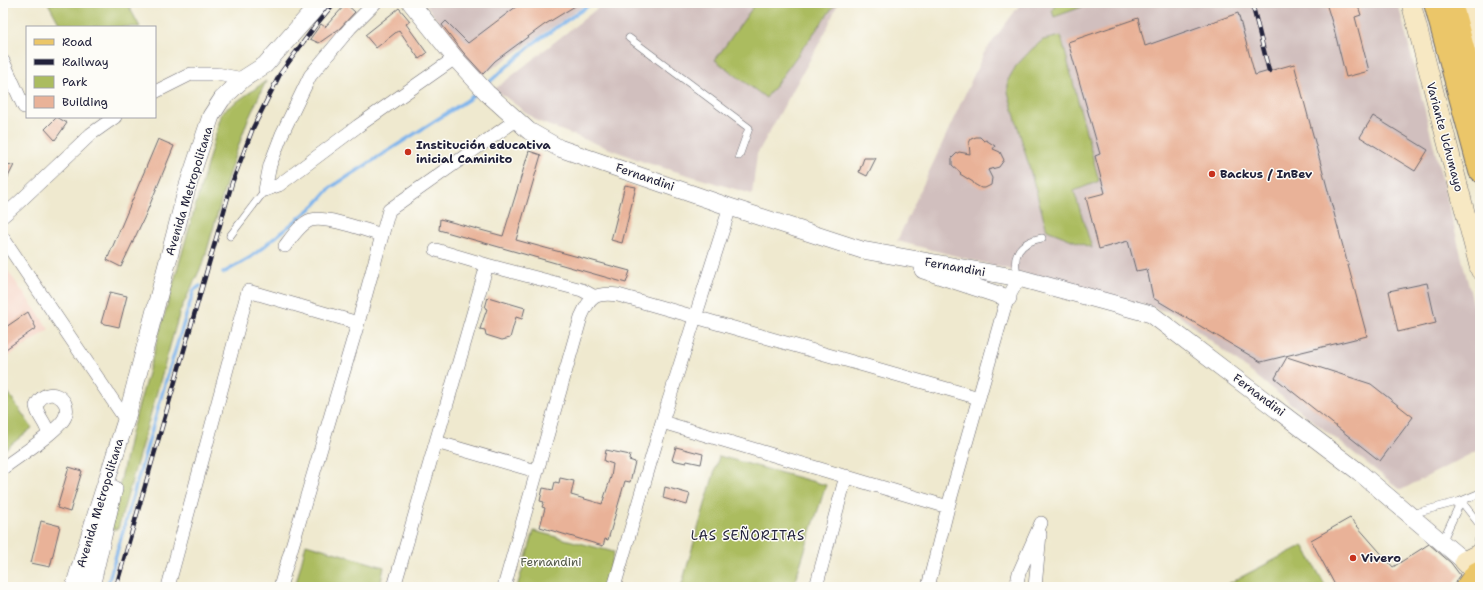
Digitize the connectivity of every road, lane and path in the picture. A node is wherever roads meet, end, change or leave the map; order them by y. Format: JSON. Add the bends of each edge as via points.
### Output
{"nodes":[{"id":1,"x":320,"y":3,"type":"edge"},
{"id":2,"x":374,"y":3,"type":"edge"},
{"id":3,"x":411,"y":3,"type":"edge"},
{"id":4,"x":1411,"y":3,"type":"edge"},
{"id":5,"x":1435,"y":3,"type":"edge"},
{"id":6,"x":1466,"y":6,"type":"edge"},
{"id":7,"x":629,"y":38,"type":"dead end"},
{"id":8,"x":1480,"y":52,"type":"edge"},
{"id":9,"x":455,"y":58,"type":"junction"},
{"id":10,"x":3,"y":61,"type":"edge"},
{"id":11,"x":243,"y":79,"type":"junction"},
{"id":12,"x":156,"y":92,"type":"edge"},
{"id":13,"x":24,"y":107,"type":"dead end"},
{"id":14,"x":1480,"y":112,"type":"edge"},
{"id":15,"x":114,"y":118,"type":"edge"},
{"id":16,"x":516,"y":120,"type":"junction"},
{"id":17,"x":739,"y":156,"type":"dead end"},
{"id":18,"x":1480,"y":171,"type":"edge"},
{"id":19,"x":265,"y":190,"type":"junction"},
{"id":20,"x":730,"y":207,"type":"junction"},
{"id":21,"x":3,"y":216,"type":"edge"},
{"id":22,"x":382,"y":235,"type":"junction"},
{"id":23,"x":230,"y":236,"type":"dead end"},
{"id":24,"x":3,"y":238,"type":"edge"},
{"id":25,"x":1042,"y":238,"type":"dead end"},
{"id":26,"x":285,"y":246,"type":"dead end"},
{"id":27,"x":436,"y":250,"type":"dead end"},
{"id":28,"x":862,"y":250,"type":"junction"},
{"id":29,"x":487,"y":265,"type":"junction"},
{"id":30,"x":1480,"y":270,"type":"edge"},
{"id":31,"x":1019,"y":278,"type":"junction"},
{"id":32,"x":594,"y":296,"type":"junction"},
{"id":33,"x":1008,"y":298,"type":"junction"},
{"id":34,"x":696,"y":317,"type":"junction"},
{"id":35,"x":358,"y":323,"type":"junction"},
{"id":36,"x":979,"y":398,"type":"junction"},
{"id":37,"x":126,"y":420,"type":"junction"},
{"id":38,"x":662,"y":422,"type":"junction"},
{"id":39,"x":48,"y":434,"type":"dead end"},
{"id":40,"x":436,"y":442,"type":"junction"},
{"id":41,"x":3,"y":468,"type":"edge"},
{"id":42,"x":536,"y":471,"type":"junction"},
{"id":43,"x":846,"y":476,"type":"junction"},
{"id":44,"x":1480,"y":493,"type":"edge"},
{"id":45,"x":1461,"y":501,"type":"junction"},
{"id":46,"x":948,"y":507,"type":"junction"},
{"id":47,"x":1409,"y":514,"type":"junction"},
{"id":48,"x":1480,"y":525,"type":"edge"},
{"id":49,"x":1480,"y":533,"type":"edge"},
{"id":50,"x":1442,"y":542,"type":"junction"},
{"id":51,"x":1475,"y":572,"type":"edge"},
{"id":52,"x":74,"y":587,"type":"edge"},
{"id":53,"x":91,"y":587,"type":"edge"},
{"id":54,"x":168,"y":587,"type":"edge"},
{"id":55,"x":280,"y":587,"type":"edge"},
{"id":56,"x":394,"y":587,"type":"edge"},
{"id":57,"x":504,"y":587,"type":"edge"},
{"id":58,"x":614,"y":587,"type":"edge"},
{"id":59,"x":816,"y":587,"type":"edge"},
{"id":60,"x":928,"y":587,"type":"edge"},
{"id":61,"x":1016,"y":587,"type":"edge"},
{"id":62,"x":1035,"y":587,"type":"edge"}],
"edges":[{"from":1,"to":11,"type":"street","name":"Avenida Metropolitana","via":[[265,65]]},
{"from":2,"to":19,"type":"street","via":[[310,76],[279,140]]},
{"from":3,"to":9,"type":"street","name":"Fernandini"},
{"from":4,"to":30,"type":"main road","name":"Variante Uchumayo"},
{"from":5,"to":18,"type":"highway","name":"Variante Uchumayo"},
{"from":6,"to":8,"type":"main road"},
{"from":6,"to":14,"type":"highway"},
{"from":7,"to":17,"type":"lane","via":[[749,128]]},
{"from":9,"to":16,"type":"street","name":"Fernandini","via":[[481,88]]},
{"from":9,"to":19,"type":"street","via":[[279,185]]},
{"from":10,"to":13,"type":"street"},
{"from":11,"to":12,"type":"street","via":[[217,74],[191,74]]},
{"from":11,"to":37,"type":"street","name":"Avenida Metropolitana","via":[[222,99],[212,116],[187,188]]},
{"from":15,"to":21,"type":"street","via":[[90,134]]},
{"from":16,"to":20,"type":"street","name":"Fernandini","via":[[529,131],[559,148]]},
{"from":16,"to":22,"type":"street","via":[[389,210]]},
{"from":19,"to":23,"type":"lane"},
{"from":20,"to":28,"type":"street","name":"Fernandini"},
{"from":20,"to":34,"type":"street"},
{"from":22,"to":26,"type":"street","via":[[328,220],[311,220],[297,230]]},
{"from":22,"to":35,"type":"street"},
{"from":24,"to":37,"type":"street"},
{"from":25,"to":31,"type":"lane","via":[[1031,240],[1022,246],[1016,256],[1015,267]]},
{"from":27,"to":29,"type":"street"},
{"from":28,"to":31,"type":"street","name":"Fernandini"},
{"from":28,"to":33,"type":"street"},
{"from":29,"to":32,"type":"street","via":[[582,290]]},
{"from":29,"to":40,"type":"street"},
{"from":31,"to":33,"type":"street"},
{"from":31,"to":47,"type":"street","name":"Fernandini","via":[[1151,314],[1359,472]]},
{"from":32,"to":34,"type":"street","via":[[606,293],[618,295]]},
{"from":32,"to":42,"type":"street","via":[[581,317]]},
{"from":33,"to":36,"type":"street"},
{"from":34,"to":36,"type":"street"},
{"from":34,"to":38,"type":"street"},
{"from":35,"to":54,"type":"street","via":[[248,291]]},
{"from":35,"to":55,"type":"street"},
{"from":36,"to":46,"type":"street"},
{"from":37,"to":52,"type":"street","name":"Avenida Metropolitana"},
{"from":37,"to":53,"type":"street","name":"Avenida Metropolitana","via":[[116,483]]},
{"from":38,"to":43,"type":"street"},
{"from":38,"to":58,"type":"street"},
{"from":39,"to":41,"type":"street"},
{"from":40,"to":42,"type":"street"},
{"from":40,"to":56,"type":"street"},
{"from":42,"to":57,"type":"street"},
{"from":43,"to":46,"type":"street"},
{"from":43,"to":59,"type":"street"},
{"from":44,"to":45,"type":"lane"},
{"from":45,"to":47,"type":"lane"},
{"from":45,"to":48,"type":"lane"},
{"from":45,"to":50,"type":"lane"},
{"from":46,"to":60,"type":"street"},
{"from":47,"to":50,"type":"street","name":"Fernandini"},
{"from":49,"to":51,"type":"lane"},
{"from":50,"to":51,"type":"street","name":"Fernandini"},
{"from":61,"to":62,"type":"street","via":[[1019,572],[1041,523]]}]}
